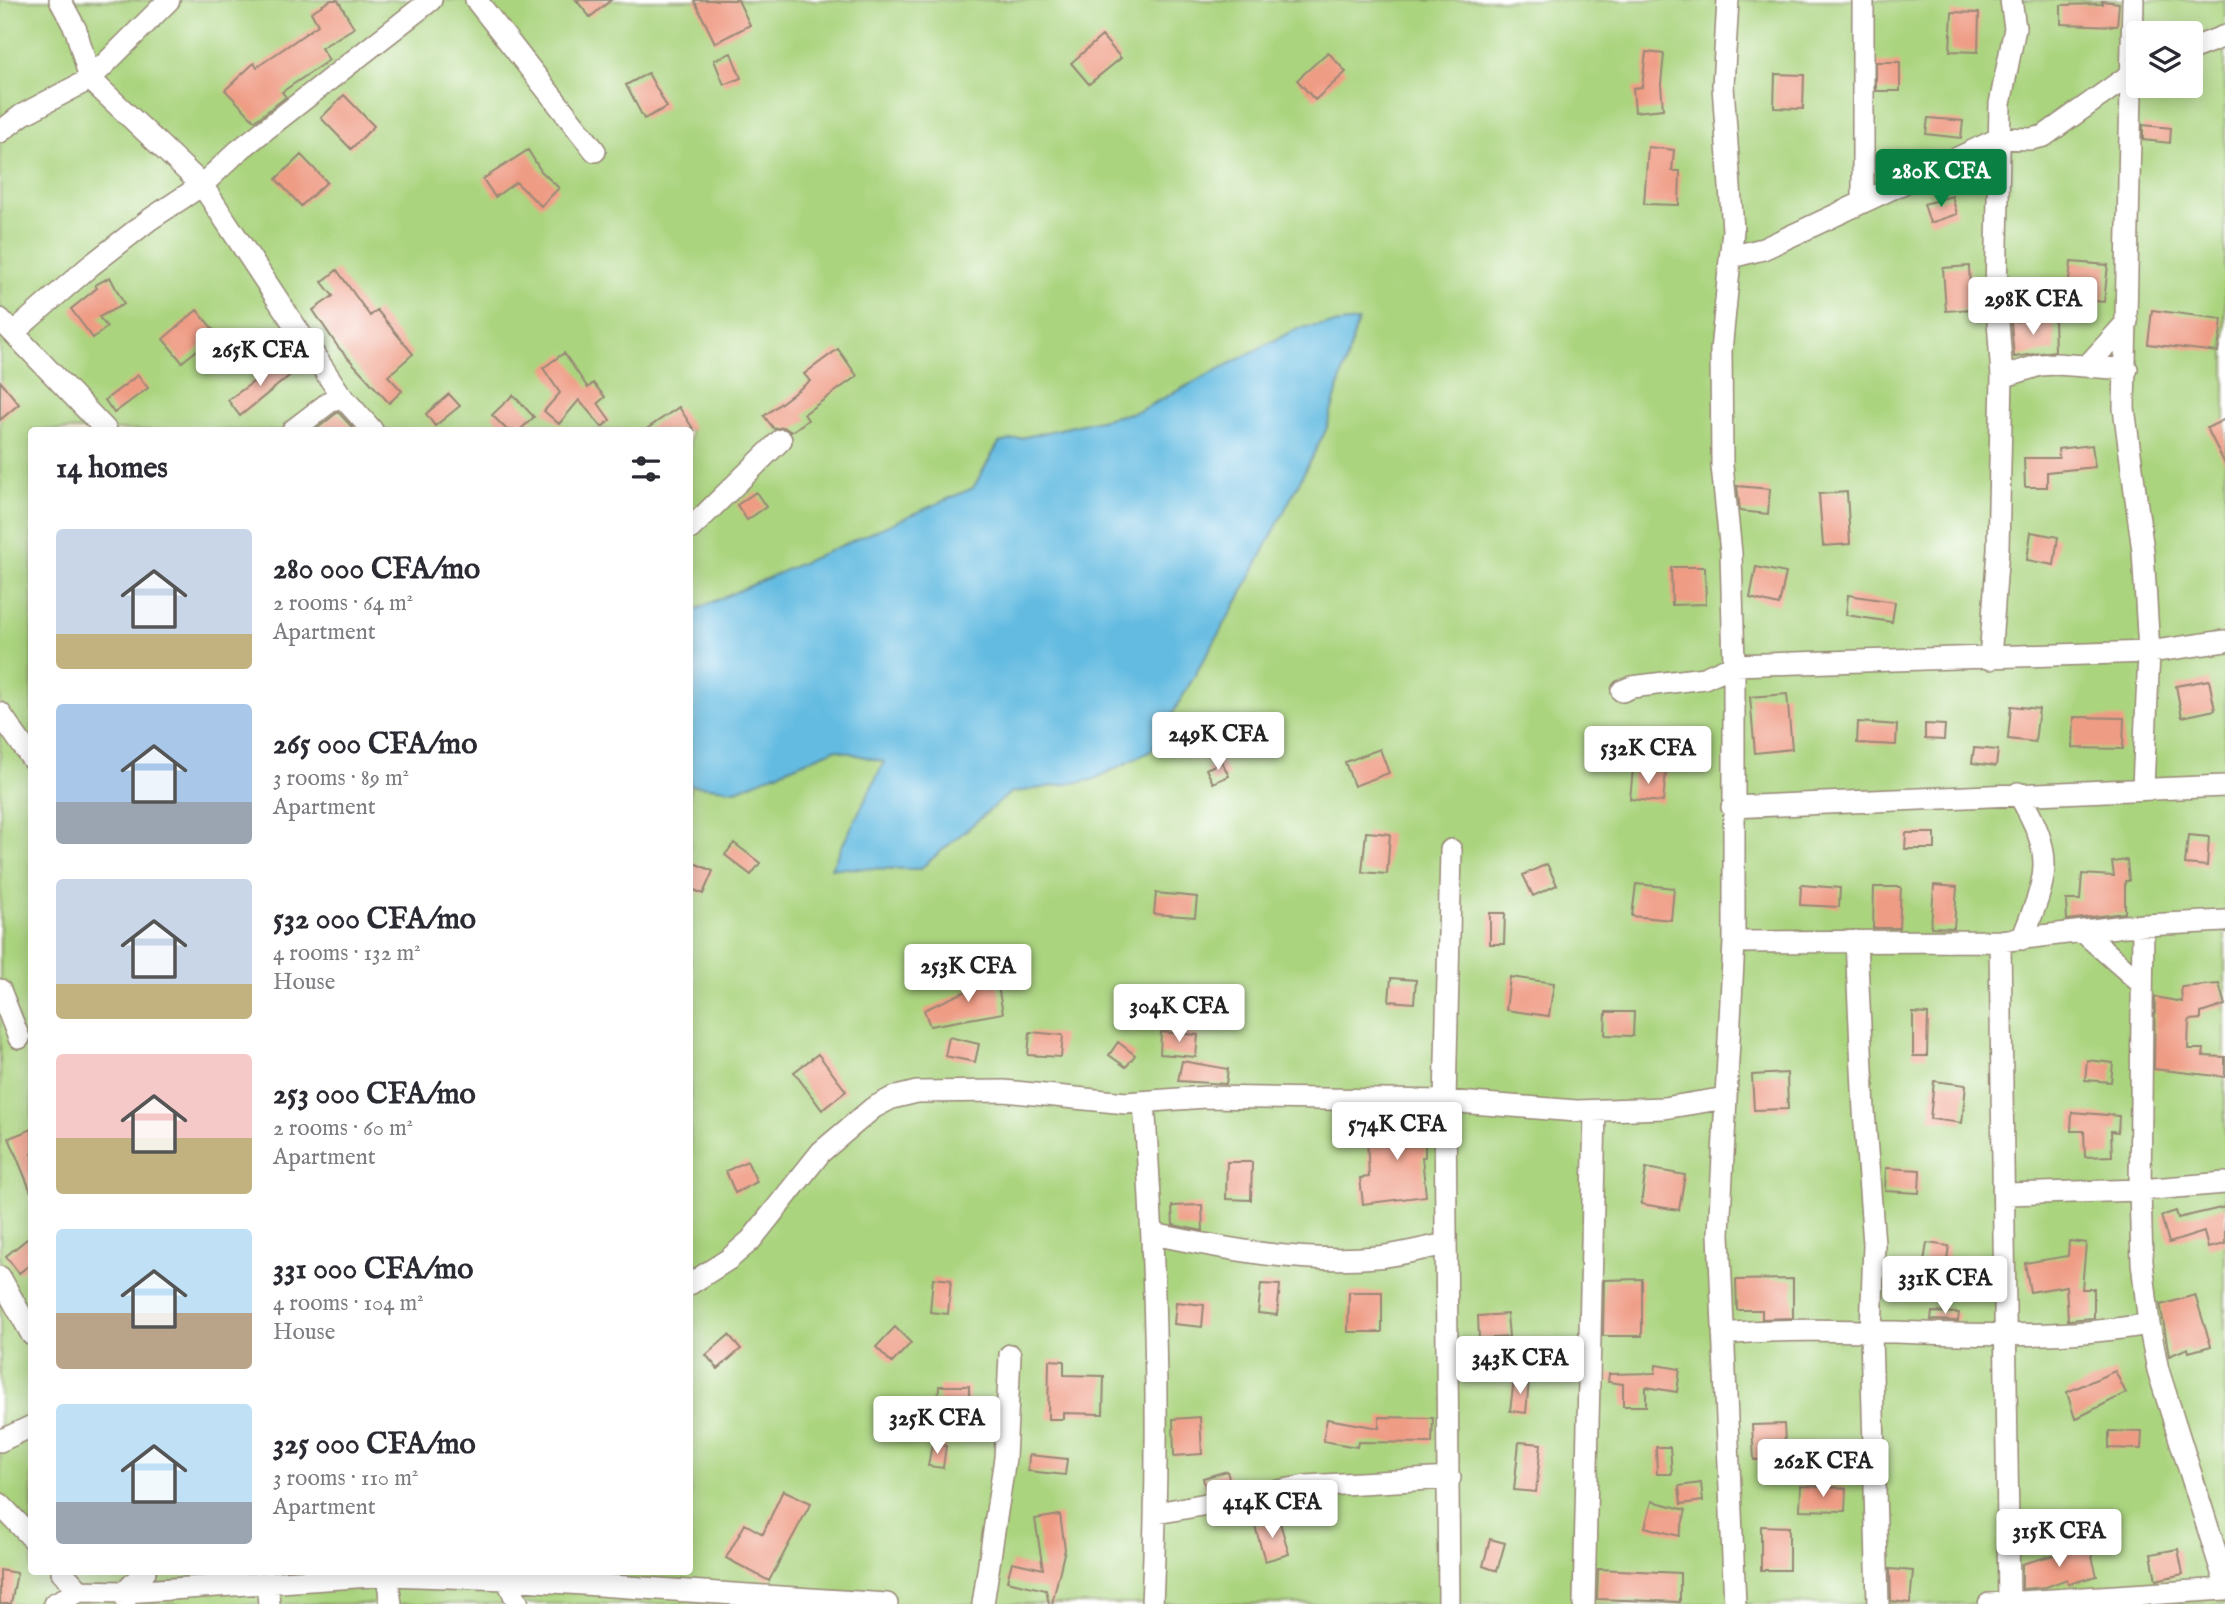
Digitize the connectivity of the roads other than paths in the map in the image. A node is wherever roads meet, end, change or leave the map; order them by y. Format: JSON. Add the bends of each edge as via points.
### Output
{"nodes":[{"id":1,"x":60,"y":0,"type":"edge"},
{"id":2,"x":169,"y":0,"type":"edge"},
{"id":3,"x":431,"y":0,"type":"edge"},
{"id":4,"x":476,"y":0,"type":"edge"},
{"id":5,"x":1727,"y":0,"type":"edge"},
{"id":6,"x":1863,"y":0,"type":"edge"},
{"id":7,"x":2011,"y":0,"type":"edge"},
{"id":8,"x":2133,"y":0,"type":"edge"},
{"id":9,"x":2134,"y":21,"type":"edge"},
{"id":10,"x":2225,"y":36,"type":"edge"},
{"id":11,"x":2203,"y":44,"type":"edge"},
{"id":12,"x":2126,"y":77,"type":"edge"},
{"id":13,"x":90,"y":79,"type":"junction"},
{"id":14,"x":2134,"y":98,"type":"edge"},
{"id":15,"x":0,"y":132,"type":"edge"},
{"id":16,"x":2000,"y":138,"type":"junction"},
{"id":17,"x":595,"y":151,"type":"dead end"},
{"id":18,"x":202,"y":185,"type":"junction"},
{"id":19,"x":1863,"y":202,"type":"junction"},
{"id":20,"x":1731,"y":257,"type":"junction"},
{"id":21,"x":2127,"y":322,"type":"junction"},
{"id":22,"x":7,"y":326,"type":"edge"},
{"id":23,"x":2087,"y":366,"type":"junction"},
{"id":24,"x":2127,"y":369,"type":"junction"},
{"id":25,"x":2002,"y":377,"type":"junction"},
{"id":26,"x":340,"y":394,"type":"junction"},
{"id":27,"x":103,"y":427,"type":"edge"},
{"id":28,"x":297,"y":427,"type":"edge"},
{"id":29,"x":369,"y":427,"type":"edge"},
{"id":30,"x":781,"y":440,"type":"dead end"},
{"id":31,"x":693,"y":526,"type":"edge"},
{"id":32,"x":2225,"y":641,"type":"edge"},
{"id":33,"x":2149,"y":652,"type":"junction"},
{"id":34,"x":1990,"y":659,"type":"junction"},
{"id":35,"x":1734,"y":665,"type":"junction"},
{"id":36,"x":1622,"y":691,"type":"dead end"},
{"id":37,"x":0,"y":713,"type":"edge"},
{"id":38,"x":28,"y":753,"type":"edge"},
{"id":39,"x":2225,"y":786,"type":"edge"},
{"id":40,"x":2143,"y":787,"type":"junction"},
{"id":41,"x":2018,"y":793,"type":"junction"},
{"id":42,"x":1732,"y":807,"type":"junction"},
{"id":43,"x":1451,"y":849,"type":"dead end"},
{"id":44,"x":2225,"y":921,"type":"edge"},
{"id":45,"x":2143,"y":925,"type":"junction"},
{"id":46,"x":2081,"y":931,"type":"junction"},
{"id":47,"x":2022,"y":939,"type":"junction"},
{"id":48,"x":1856,"y":941,"type":"junction"},
{"id":49,"x":2000,"y":941,"type":"junction"},
{"id":50,"x":1734,"y":942,"type":"junction"},
{"id":51,"x":2142,"y":984,"type":"junction"},
{"id":52,"x":0,"y":990,"type":"edge"},
{"id":53,"x":17,"y":1038,"type":"edge"},
{"id":54,"x":1726,"y":1098,"type":"junction"},
{"id":55,"x":1445,"y":1101,"type":"junction"},
{"id":56,"x":1144,"y":1102,"type":"junction"},
{"id":57,"x":1595,"y":1111,"type":"junction"},
{"id":58,"x":2225,"y":1183,"type":"edge"},
{"id":59,"x":2140,"y":1190,"type":"junction"},
{"id":60,"x":2004,"y":1194,"type":"junction"},
{"id":61,"x":1153,"y":1234,"type":"junction"},
{"id":62,"x":1445,"y":1244,"type":"junction"},
{"id":63,"x":0,"y":1277,"type":"edge"},
{"id":64,"x":693,"y":1282,"type":"edge"},
{"id":65,"x":2149,"y":1324,"type":"junction"},
{"id":66,"x":28,"y":1328,"type":"edge"},
{"id":67,"x":1871,"y":1333,"type":"junction"},
{"id":68,"x":2004,"y":1333,"type":"junction"},
{"id":69,"x":1723,"y":1334,"type":"junction"},
{"id":70,"x":1010,"y":1355,"type":"dead end"},
{"id":71,"x":28,"y":1428,"type":"edge"},
{"id":72,"x":0,"y":1441,"type":"edge"},
{"id":73,"x":1450,"y":1478,"type":"junction"},
{"id":74,"x":0,"y":1504,"type":"edge"},
{"id":75,"x":1157,"y":1513,"type":"junction"},
{"id":76,"x":28,"y":1534,"type":"edge"},
{"id":77,"x":65,"y":1575,"type":"edge"},
{"id":78,"x":143,"y":1575,"type":"edge"},
{"id":79,"x":387,"y":1575,"type":"junction"},
{"id":80,"x":521,"y":1577,"type":"edge"},
{"id":81,"x":267,"y":1581,"type":"junction"},
{"id":82,"x":2225,"y":1582,"type":"edge"},
{"id":83,"x":2225,"y":1589,"type":"edge"},
{"id":84,"x":80,"y":1591,"type":"junction"},
{"id":85,"x":125,"y":1598,"type":"edge"},
{"id":86,"x":1999,"y":1603,"type":"edge"},
{"id":87,"x":54,"y":1604,"type":"edge"},
{"id":88,"x":269,"y":1604,"type":"edge"},
{"id":89,"x":391,"y":1604,"type":"edge"},
{"id":90,"x":518,"y":1604,"type":"edge"},
{"id":91,"x":887,"y":1604,"type":"edge"},
{"id":92,"x":983,"y":1604,"type":"edge"},
{"id":93,"x":1152,"y":1604,"type":"edge"},
{"id":94,"x":1449,"y":1604,"type":"edge"},
{"id":95,"x":1584,"y":1604,"type":"edge"},
{"id":96,"x":1734,"y":1604,"type":"edge"},
{"id":97,"x":1878,"y":1604,"type":"edge"}],
"edges":[{"from":1,"to":13,"type":"street","via":[[76,30]]},
{"from":2,"to":13,"type":"street"},
{"from":3,"to":18,"type":"street","via":[[238,150]]},
{"from":4,"to":17,"type":"street"},
{"from":5,"to":20,"type":"street","via":[[1723,86]]},
{"from":6,"to":19,"type":"street"},
{"from":7,"to":16,"type":"street","via":[[2015,28],[2000,104]]},
{"from":8,"to":9,"type":"street"},
{"from":10,"to":11,"type":"street"},
{"from":12,"to":16,"type":"street","via":[[2044,136]]},
{"from":13,"to":15,"type":"street"},
{"from":13,"to":18,"type":"street"},
{"from":14,"to":21,"type":"street"},
{"from":16,"to":19,"type":"street"},
{"from":16,"to":25,"type":"street","via":[[1996,293]]},
{"from":18,"to":22,"type":"street"},
{"from":18,"to":26,"type":"street"},
{"from":19,"to":20,"type":"street","via":[[1763,249]]},
{"from":20,"to":35,"type":"street","via":[[1721,351],[1722,466],[1731,553]]},
{"from":21,"to":23,"type":"street"},
{"from":21,"to":24,"type":"street"},
{"from":22,"to":27,"type":"street"},
{"from":23,"to":24,"type":"street"},
{"from":23,"to":25,"type":"street","via":[[2040,365]]},
{"from":24,"to":33,"type":"street","via":[[2124,408],[2143,551]]},
{"from":25,"to":34,"type":"street"},
{"from":26,"to":28,"type":"street"},
{"from":26,"to":29,"type":"street"},
{"from":30,"to":31,"type":"street"},
{"from":32,"to":33,"type":"street"},
{"from":33,"to":34,"type":"street"},
{"from":33,"to":40,"type":"street"},
{"from":34,"to":35,"type":"street"},
{"from":35,"to":36,"type":"street","via":[[1704,678]]},
{"from":35,"to":42,"type":"street"},
{"from":37,"to":38,"type":"street"},
{"from":39,"to":40,"type":"street"},
{"from":40,"to":41,"type":"street"},
{"from":41,"to":42,"type":"street"},
{"from":41,"to":47,"type":"street","via":[[2039,828],[2045,855],[2040,891]]},
{"from":42,"to":50,"type":"street"},
{"from":43,"to":55,"type":"street"},
{"from":44,"to":45,"type":"street"},
{"from":45,"to":46,"type":"street"},
{"from":45,"to":51,"type":"street"},
{"from":46,"to":47,"type":"street"},
{"from":46,"to":51,"type":"street"},
{"from":47,"to":49,"type":"street"},
{"from":48,"to":49,"type":"street"},
{"from":48,"to":50,"type":"street"},
{"from":48,"to":67,"type":"street","via":[[1874,1231]]},
{"from":49,"to":60,"type":"street"},
{"from":50,"to":54,"type":"street"},
{"from":51,"to":59,"type":"street"},
{"from":52,"to":53,"type":"street"},
{"from":54,"to":57,"type":"street","via":[[1664,1108]]},
{"from":54,"to":69,"type":"street","via":[[1719,1234]]},
{"from":55,"to":56,"type":"street","via":[[1205,1097]]},
{"from":55,"to":57,"type":"street"},
{"from":55,"to":62,"type":"street"},
{"from":56,"to":61,"type":"street"},
{"from":56,"to":64,"type":"street","via":[[1004,1091],[917,1092],[892,1098],[873,1108],[821,1152],[751,1240]]},
{"from":57,"to":95,"type":"street"},
{"from":58,"to":59,"type":"street"},
{"from":59,"to":60,"type":"street"},
{"from":59,"to":65,"type":"street"},
{"from":60,"to":68,"type":"street"},
{"from":61,"to":62,"type":"street","via":[[1314,1258],[1378,1257]]},
{"from":61,"to":75,"type":"street"},
{"from":62,"to":73,"type":"street"},
{"from":63,"to":66,"type":"street"},
{"from":65,"to":68,"type":"street","via":[[2080,1334]]},
{"from":65,"to":82,"type":"street","via":[[2161,1382]]},
{"from":67,"to":68,"type":"street"},
{"from":67,"to":69,"type":"street","via":[[1784,1328]]},
{"from":67,"to":97,"type":"street"},
{"from":68,"to":86,"type":"street"},
{"from":69,"to":96,"type":"street"},
{"from":70,"to":92,"type":"street","via":[[1005,1458]]},
{"from":71,"to":72,"type":"street"},
{"from":73,"to":75,"type":"street","via":[[1306,1486]]},
{"from":73,"to":94,"type":"street"},
{"from":74,"to":76,"type":"street"},
{"from":75,"to":93,"type":"street"},
{"from":77,"to":84,"type":"street"},
{"from":78,"to":85,"type":"street"},
{"from":79,"to":80,"type":"street"},
{"from":79,"to":81,"type":"street"},
{"from":79,"to":89,"type":"street"},
{"from":80,"to":90,"type":"street"},
{"from":80,"to":91,"type":"street"},
{"from":81,"to":85,"type":"street"},
{"from":81,"to":88,"type":"street"},
{"from":83,"to":86,"type":"street"},
{"from":84,"to":85,"type":"street"},
{"from":84,"to":87,"type":"street"}]}
